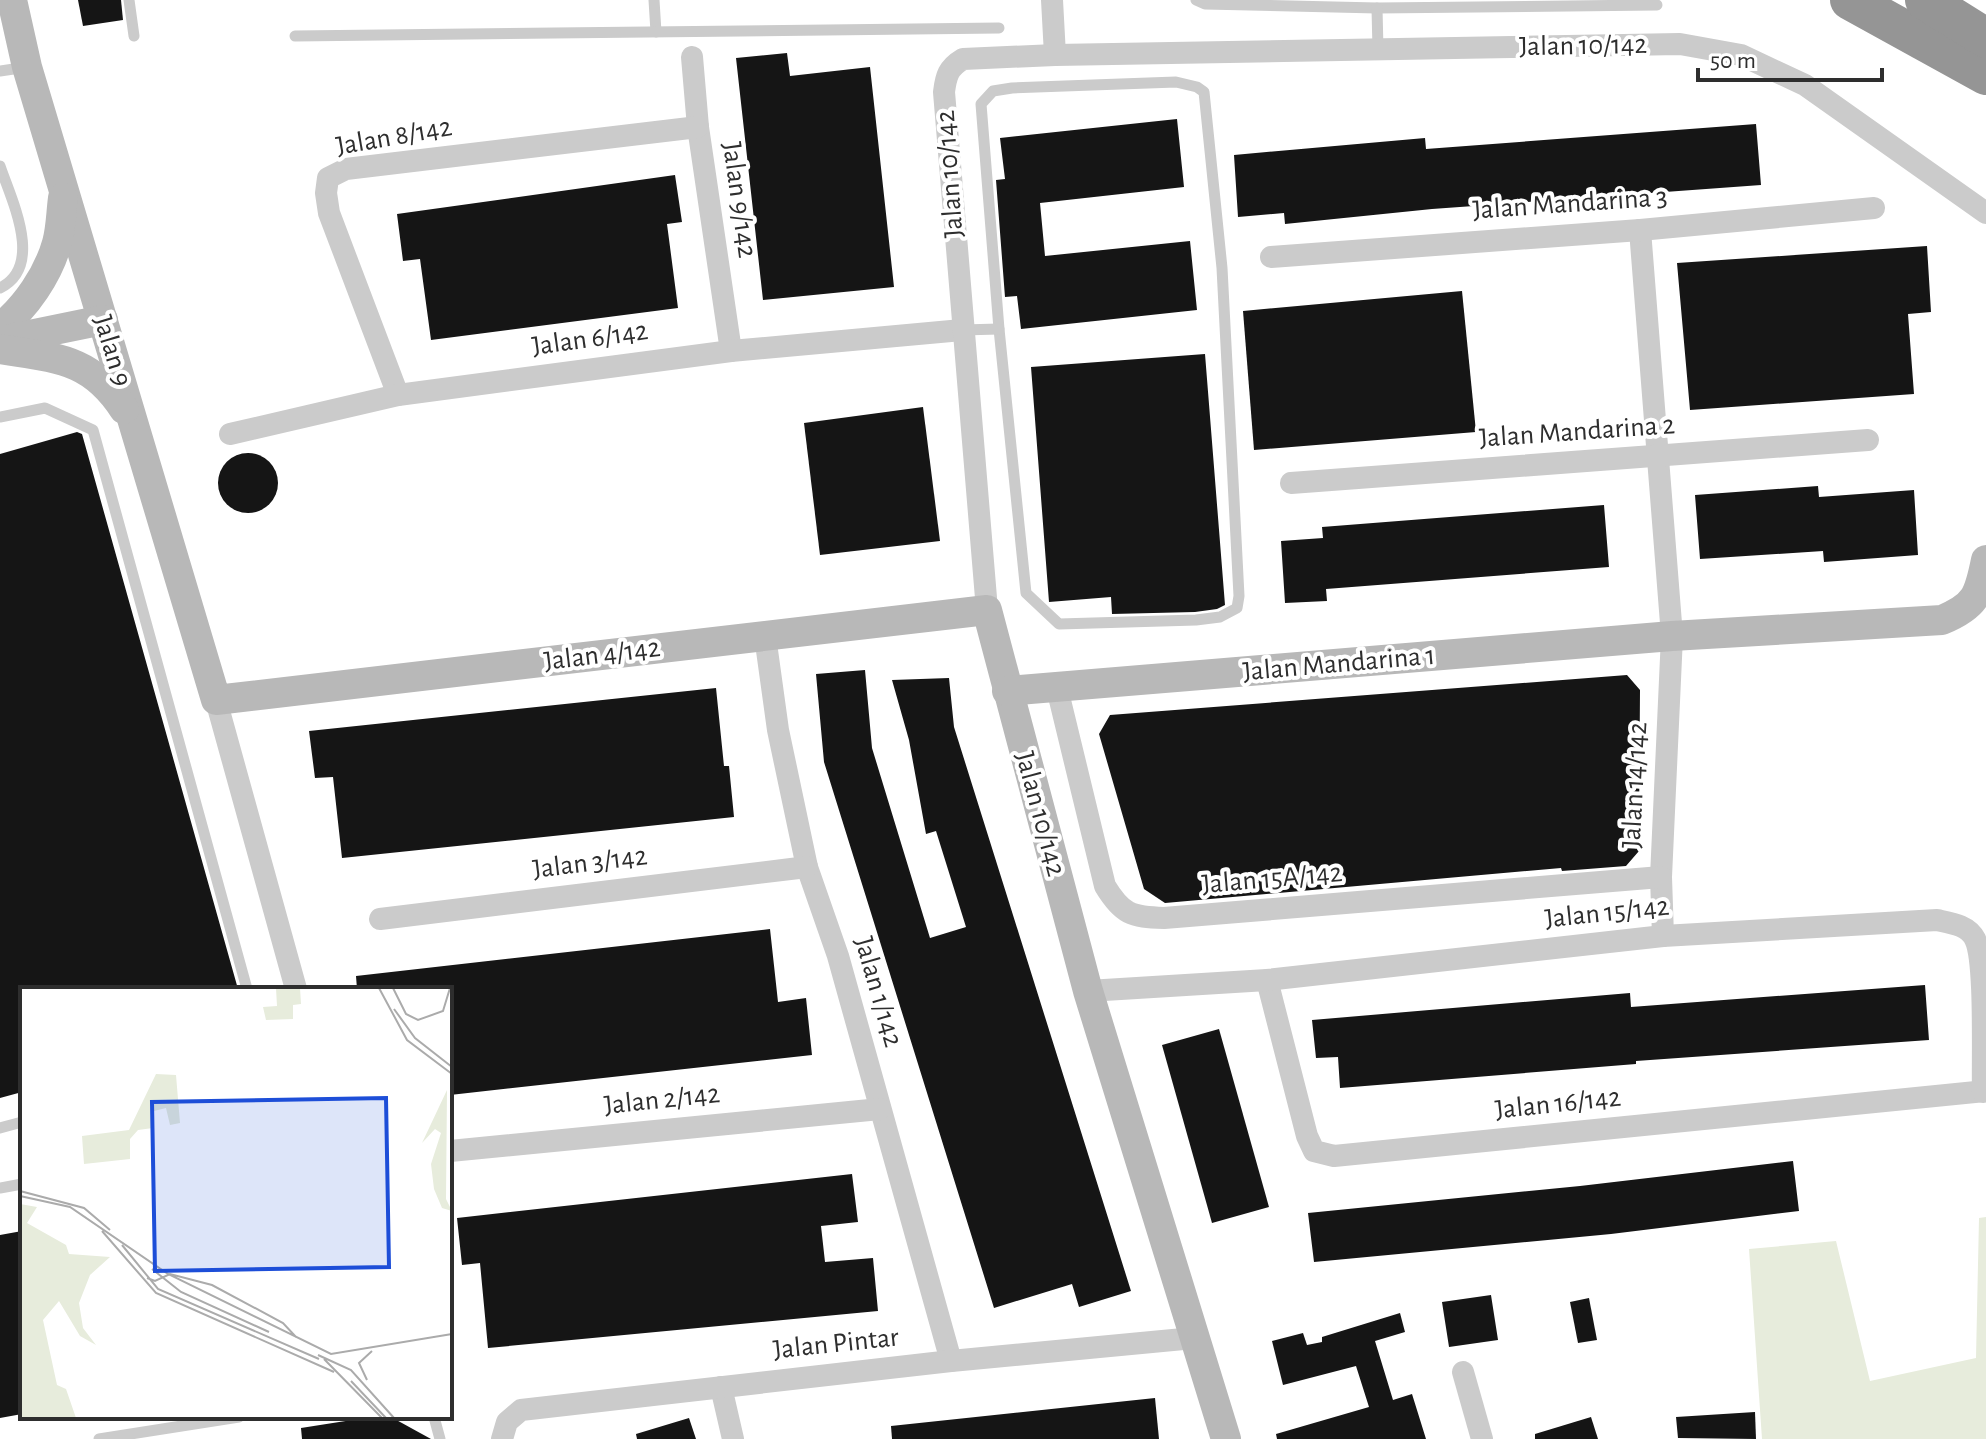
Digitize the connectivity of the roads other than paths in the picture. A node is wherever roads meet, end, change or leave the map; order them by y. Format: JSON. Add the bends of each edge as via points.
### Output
{"nodes":[{"id":1,"x":12,"y":0,"type":"edge"},
{"id":2,"x":129,"y":0,"type":"edge"},
{"id":3,"x":654,"y":0,"type":"edge"},
{"id":4,"x":1052,"y":0,"type":"edge"},
{"id":5,"x":1196,"y":0,"type":"edge"},
{"id":6,"x":1850,"y":0,"type":"edge"},
{"id":7,"x":1925,"y":0,"type":"edge"},
{"id":8,"x":1657,"y":5,"type":"dead end"},
{"id":9,"x":1377,"y":8,"type":"junction"},
{"id":10,"x":999,"y":28,"type":"dead end"},
{"id":11,"x":656,"y":32,"type":"junction"},
{"id":12,"x":134,"y":36,"type":"dead end"},
{"id":13,"x":295,"y":36,"type":"dead end"},
{"id":14,"x":1986,"y":38,"type":"edge"},
{"id":15,"x":1378,"y":50,"type":"junction"},
{"id":16,"x":1055,"y":55,"type":"junction"},
{"id":17,"x":692,"y":57,"type":"dead end"},
{"id":18,"x":13,"y":69,"type":"edge"},
{"id":19,"x":1986,"y":75,"type":"edge"},
{"id":20,"x":698,"y":127,"type":"junction"},
{"id":21,"x":0,"y":166,"type":"edge"},
{"id":22,"x":64,"y":189,"type":"junction"},
{"id":23,"x":1874,"y":208,"type":"dead end"},
{"id":24,"x":1986,"y":213,"type":"edge"},
{"id":25,"x":1640,"y":230,"type":"junction"},
{"id":26,"x":1271,"y":257,"type":"dead end"},
{"id":27,"x":0,"y":288,"type":"edge"},
{"id":28,"x":103,"y":320,"type":"junction"},
{"id":29,"x":0,"y":328,"type":"edge"},
{"id":30,"x":999,"y":329,"type":"junction"},
{"id":31,"x":962,"y":330,"type":"junction"},
{"id":32,"x":0,"y":341,"type":"edge"},
{"id":33,"x":0,"y":349,"type":"edge"},
{"id":34,"x":731,"y":351,"type":"junction"},
{"id":35,"x":398,"y":395,"type":"junction"},
{"id":36,"x":0,"y":417,"type":"edge"},
{"id":37,"x":134,"y":424,"type":"junction"},
{"id":38,"x":230,"y":434,"type":"dead end"},
{"id":39,"x":1868,"y":440,"type":"dead end"},
{"id":40,"x":1659,"y":456,"type":"junction"},
{"id":41,"x":1291,"y":483,"type":"dead end"},
{"id":42,"x":1986,"y":560,"type":"edge"},
{"id":43,"x":987,"y":610,"type":"junction"},
{"id":44,"x":765,"y":636,"type":"junction"},
{"id":45,"x":1672,"y":636,"type":"junction"},
{"id":46,"x":1057,"y":688,"type":"junction"},
{"id":47,"x":1007,"y":691,"type":"junction"},
{"id":48,"x":216,"y":700,"type":"junction"},
{"id":49,"x":807,"y":867,"type":"junction"},
{"id":50,"x":1661,"y":877,"type":"junction"},
{"id":51,"x":380,"y":919,"type":"dead end"},
{"id":52,"x":1663,"y":936,"type":"junction"},
{"id":53,"x":1267,"y":980,"type":"junction"},
{"id":54,"x":246,"y":987,"type":"edge"},
{"id":55,"x":295,"y":987,"type":"edge"},
{"id":56,"x":1088,"y":991,"type":"junction"},
{"id":57,"x":1984,"y":1092,"type":"edge"},
{"id":58,"x":880,"y":1109,"type":"junction"},
{"id":59,"x":20,"y":1123,"type":"edge"},
{"id":60,"x":0,"y":1128,"type":"edge"},
{"id":61,"x":452,"y":1151,"type":"edge"},
{"id":62,"x":20,"y":1184,"type":"edge"},
{"id":63,"x":0,"y":1188,"type":"edge"},
{"id":64,"x":1194,"y":1338,"type":"junction"},
{"id":65,"x":951,"y":1361,"type":"junction"},
{"id":66,"x":1463,"y":1372,"type":"dead end"},
{"id":67,"x":721,"y":1387,"type":"junction"},
{"id":68,"x":226,"y":1419,"type":"edge"},
{"id":69,"x":435,"y":1419,"type":"edge"},
{"id":70,"x":99,"y":1439,"type":"edge"},
{"id":71,"x":440,"y":1439,"type":"edge"},
{"id":72,"x":502,"y":1439,"type":"edge"},
{"id":73,"x":733,"y":1439,"type":"edge"},
{"id":74,"x":1226,"y":1439,"type":"edge"},
{"id":75,"x":1482,"y":1439,"type":"edge"}],
"edges":[{"from":1,"to":18,"type":"street","name":"Jalan 9"},
{"from":2,"to":12,"type":"lane"},
{"from":3,"to":11,"type":"lane"},
{"from":4,"to":16,"type":"street"},
{"from":5,"to":9,"type":"lane"},
{"from":6,"to":19,"type":"highway"},
{"from":7,"to":14,"type":"highway"},
{"from":8,"to":9,"type":"lane"},
{"from":9,"to":15,"type":"lane"},
{"from":10,"to":11,"type":"lane"},
{"from":11,"to":13,"type":"lane"},
{"from":15,"to":16,"type":"street","name":"Jalan 10/142"},
{"from":15,"to":24,"type":"street","name":"Jalan 10/142","via":[[1680,44],[1741,55],[1805,85]]},
{"from":16,"to":31,"type":"street","name":"Jalan 10/142","via":[[963,59],[946,77]]},
{"from":17,"to":20,"type":"street","name":"Jalan 9/142"},
{"from":18,"to":22,"type":"street","name":"Jalan 9"},
{"from":20,"to":34,"type":"street","name":"Jalan 9/142"},
{"from":20,"to":35,"type":"street","name":"Jalan 8/142","via":[[346,169],[328,178],[329,213]]},
{"from":21,"to":27,"type":"lane","via":[[24,243],[16,272]]},
{"from":22,"to":28,"type":"street","name":"Jalan 9"},
{"from":22,"to":29,"type":"street","via":[[57,244],[40,282]]},
{"from":23,"to":25,"type":"street","name":"Jalan Mandarina 3"},
{"from":25,"to":26,"type":"street","name":"Jalan Mandarina 3"},
{"from":25,"to":40,"type":"street"},
{"from":28,"to":32,"type":"street"},
{"from":28,"to":37,"type":"street","name":"Jalan 9"},
{"from":30,"to":30,"type":"lane","via":[[981,104],[993,91],[1012,88],[1176,82],[1204,92],[1222,268],[1237,608],[1196,620],[1059,624],[1026,593]]},
{"from":30,"to":31,"type":"lane"},
{"from":31,"to":34,"type":"street","name":"Jalan 6/142"},
{"from":31,"to":43,"type":"street","name":"Jalan 10/142"},
{"from":33,"to":37,"type":"street","via":[[66,361],[90,371],[111,389]]},
{"from":34,"to":35,"type":"street","name":"Jalan 6/142"},
{"from":35,"to":38,"type":"street","name":"Jalan 6/142"},
{"from":36,"to":54,"type":"lane","via":[[45,408],[93,430],[144,636]]},
{"from":37,"to":48,"type":"street","name":"Jalan 9"},
{"from":39,"to":40,"type":"street","name":"Jalan Mandarina 2"},
{"from":40,"to":41,"type":"street","name":"Jalan Mandarina 2"},
{"from":40,"to":45,"type":"street"},
{"from":42,"to":45,"type":"street","name":"Jalan Mandarina 1","via":[[1980,591],[1965,611],[1942,620]]},
{"from":43,"to":44,"type":"street","name":"Jalan 4/142"},
{"from":43,"to":47,"type":"street","name":"Jalan 10/142"},
{"from":44,"to":48,"type":"street","name":"Jalan 4/142"},
{"from":44,"to":49,"type":"street","name":"Jalan 1/142","via":[[778,730]]},
{"from":45,"to":46,"type":"street","name":"Jalan Mandarina 1"},
{"from":45,"to":50,"type":"street","name":"Jalan 14/142"},
{"from":46,"to":47,"type":"street","name":"Jalan Mandarina 1"},
{"from":46,"to":50,"type":"street","name":"Jalan 15A/142","via":[[1105,886],[1117,906],[1137,917]]},
{"from":47,"to":56,"type":"street","name":"Jalan 10/142"},
{"from":48,"to":55,"type":"street"},
{"from":49,"to":51,"type":"street","name":"Jalan 3/142"},
{"from":49,"to":58,"type":"street","name":"Jalan 1/142"},
{"from":50,"to":52,"type":"street","name":"Jalan 14/142"},
{"from":52,"to":53,"type":"street","name":"Jalan 15/142"},
{"from":52,"to":57,"type":"street","name":"Jalan 15/142","via":[[1937,920],[1962,926],[1975,938],[1981,960]]},
{"from":53,"to":56,"type":"street","name":"Jalan 15/142"},
{"from":53,"to":57,"type":"street","name":"Jalan 16/142","via":[[1307,1136],[1314,1151],[1334,1156]]},
{"from":56,"to":64,"type":"street","name":"Jalan 10/142"},
{"from":58,"to":61,"type":"street","name":"Jalan 2/142"},
{"from":58,"to":65,"type":"street","name":"Jalan 1/142"},
{"from":59,"to":60,"type":"lane"},
{"from":62,"to":63,"type":"lane"},
{"from":64,"to":65,"type":"street","name":"Jalan Pintar"},
{"from":64,"to":74,"type":"street","name":"Jalan 10/142"},
{"from":65,"to":67,"type":"street","name":"Jalan Pintar"},
{"from":66,"to":75,"type":"street"},
{"from":67,"to":72,"type":"street","name":"Jalan Pintar","via":[[521,1410],[507,1422]]},
{"from":67,"to":73,"type":"street"},
{"from":68,"to":70,"type":"lane"},
{"from":69,"to":71,"type":"lane"}]}
